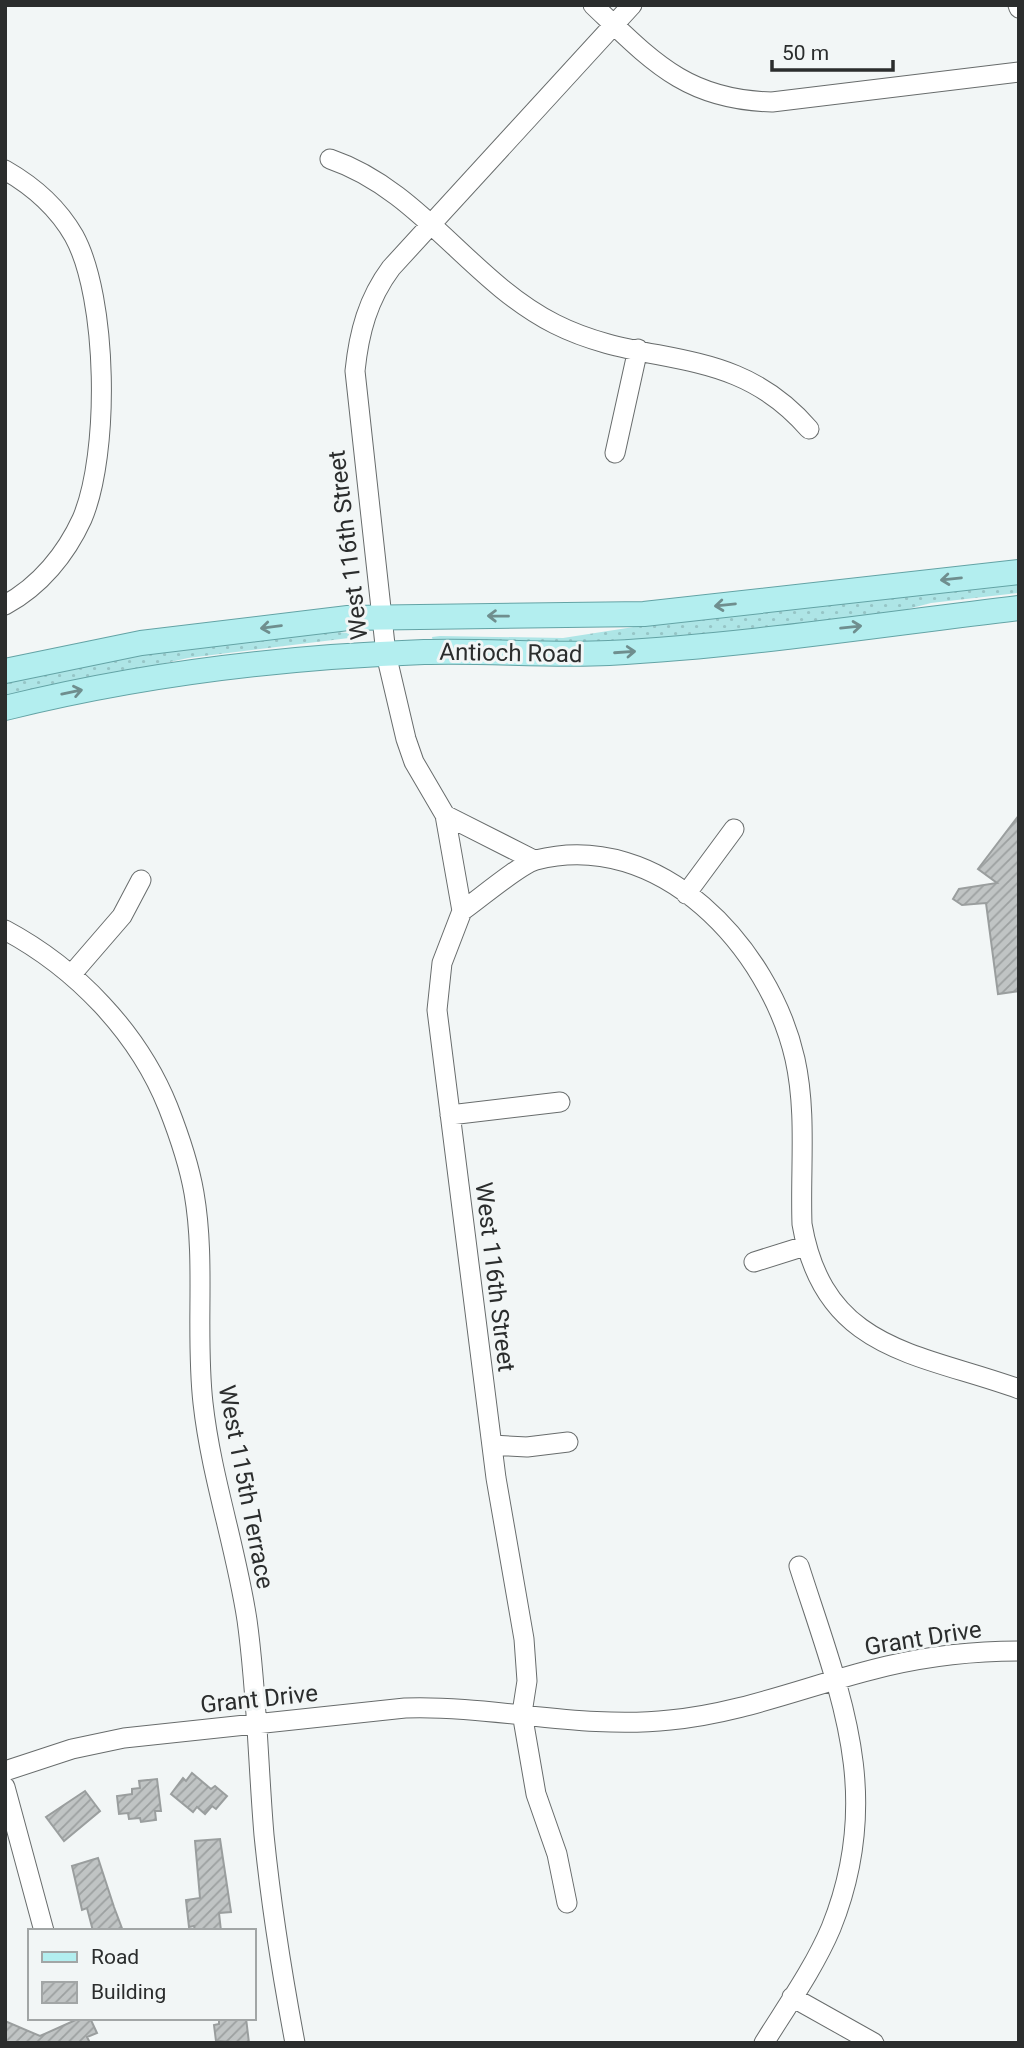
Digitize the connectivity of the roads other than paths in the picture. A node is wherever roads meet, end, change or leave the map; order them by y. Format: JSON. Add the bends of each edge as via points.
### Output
{"nodes":[{"id":1,"x":593,"y":5,"type":"edge"},
{"id":2,"x":632,"y":5,"type":"edge"},
{"id":3,"x":614,"y":25,"type":"junction"},
{"id":4,"x":1019,"y":72,"type":"edge"},
{"id":5,"x":330,"y":159,"type":"dead end"},
{"id":6,"x":5,"y":170,"type":"edge"},
{"id":7,"x":429,"y":225,"type":"junction"},
{"id":8,"x":638,"y":349,"type":"junction"},
{"id":9,"x":809,"y":429,"type":"dead end"},
{"id":10,"x":615,"y":453,"type":"dead end"},
{"id":11,"x":1019,"y":572,"type":"edge"},
{"id":12,"x":5,"y":605,"type":"edge"},
{"id":13,"x":1019,"y":608,"type":"edge"},
{"id":14,"x":381,"y":616,"type":"junction"},
{"id":15,"x":386,"y":654,"type":"junction"},
{"id":16,"x":5,"y":671,"type":"edge"},
{"id":17,"x":5,"y":708,"type":"edge"},
{"id":18,"x":445,"y":816,"type":"junction"},
{"id":19,"x":734,"y":829,"type":"dead end"},
{"id":20,"x":534,"y":860,"type":"junction"},
{"id":21,"x":141,"y":880,"type":"dead end"},
{"id":22,"x":686,"y":894,"type":"junction"},
{"id":23,"x":462,"y":911,"type":"junction"},
{"id":24,"x":5,"y":930,"type":"edge"},
{"id":25,"x":71,"y":975,"type":"junction"},
{"id":26,"x":560,"y":1102,"type":"dead end"},
{"id":27,"x":450,"y":1115,"type":"junction"},
{"id":28,"x":805,"y":1246,"type":"junction"},
{"id":29,"x":754,"y":1262,"type":"dead end"},
{"id":30,"x":1019,"y":1389,"type":"edge"},
{"id":31,"x":568,"y":1442,"type":"dead end"},
{"id":32,"x":492,"y":1445,"type":"junction"},
{"id":33,"x":799,"y":1566,"type":"dead end"},
{"id":34,"x":1019,"y":1651,"type":"edge"},
{"id":35,"x":836,"y":1680,"type":"junction"},
{"id":36,"x":522,"y":1713,"type":"junction"},
{"id":37,"x":257,"y":1724,"type":"junction"},
{"id":38,"x":5,"y":1770,"type":"edge"},
{"id":39,"x":5,"y":1787,"type":"edge"},
{"id":40,"x":567,"y":1903,"type":"dead end"},
{"id":41,"x":43,"y":1929,"type":"edge"},
{"id":42,"x":792,"y":1997,"type":"junction"},
{"id":43,"x":295,"y":2043,"type":"edge"},
{"id":44,"x":764,"y":2043,"type":"edge"},
{"id":45,"x":874,"y":2043,"type":"edge"}],
"edges":[{"from":1,"to":3,"type":"street"},
{"from":2,"to":3,"type":"street","name":"West 116th Street"},
{"from":3,"to":4,"type":"street","via":[[665,71],[688,85],[748,102]]},
{"from":3,"to":7,"type":"street","name":"West 116th Street"},
{"from":5,"to":7,"type":"street","via":[[396,193]]},
{"from":6,"to":12,"type":"street","via":[[51,205],[85,259],[93,293],[100,386],[96,468],[81,520],[54,565]]},
{"from":7,"to":8,"type":"street","via":[[525,307],[556,325]]},
{"from":7,"to":14,"type":"street","name":"West 116th Street","via":[[379,284],[358,341],[356,403]]},
{"from":8,"to":9,"type":"street","via":[[708,365],[757,384],[776,395]]},
{"from":8,"to":10,"type":"street"},
{"from":11,"to":14,"type":"main road","name":"Antioch Road","one_way":true,"via":[[644,614]]},
{"from":15,"to":13,"type":"main road","name":"Antioch Road","one_way":true,"via":[[632,651]]},
{"from":14,"to":15,"type":"street","name":"West 116th Street"},
{"from":14,"to":16,"type":"main road","name":"Antioch Road","one_way":true,"via":[[141,643]]},
{"from":17,"to":15,"type":"main road","name":"Antioch Road","one_way":true,"via":[[149,678]]},
{"from":15,"to":18,"type":"street","name":"West 116th Street","via":[[414,762]]},
{"from":18,"to":20,"type":"street"},
{"from":18,"to":23,"type":"street","name":"West 116th Street"},
{"from":19,"to":22,"type":"street"},
{"from":20,"to":22,"type":"street","via":[[570,856],[624,863],[650,871]]},
{"from":20,"to":23,"type":"street"},
{"from":21,"to":25,"type":"street","via":[[122,916]]},
{"from":22,"to":28,"type":"street","via":[[708,910],[744,949],[784,1022],[800,1087]]},
{"from":23,"to":27,"type":"street","name":"West 116th Street","via":[[437,990]]},
{"from":24,"to":25,"type":"street","name":"West 115th Terrace"},
{"from":25,"to":37,"type":"street","name":"West 115th Terrace","via":[[98,999],[143,1060],[167,1104],[184,1151],[198,1239],[203,1407],[247,1618]]},
{"from":26,"to":27,"type":"street"},
{"from":27,"to":32,"type":"street","name":"West 116th Street"},
{"from":28,"to":29,"type":"street"},
{"from":28,"to":30,"type":"street","via":[[826,1288],[872,1337],[906,1354]]},
{"from":31,"to":32,"type":"street"},
{"from":32,"to":36,"type":"street","name":"West 116th Street","via":[[524,1639],[527,1681]]},
{"from":33,"to":35,"type":"street","name":"Grant Drive"},
{"from":34,"to":35,"type":"street","name":"Grant Drive","via":[[921,1659]]},
{"from":35,"to":36,"type":"street","name":"Grant Drive","via":[[718,1714],[670,1721],[574,1721]]},
{"from":35,"to":42,"type":"street","via":[[854,1753],[858,1800],[854,1847],[830,1930]]},
{"from":36,"to":37,"type":"street","name":"Grant Drive","via":[[452,1706]]},
{"from":36,"to":40,"type":"street","via":[[536,1794],[557,1854]]},
{"from":37,"to":38,"type":"street","name":"Grant Drive","via":[[124,1738]]},
{"from":37,"to":43,"type":"street","name":"West 115th Terrace","via":[[271,1896]]},
{"from":39,"to":41,"type":"street"},
{"from":42,"to":44,"type":"street"},
{"from":42,"to":45,"type":"street"}]}
